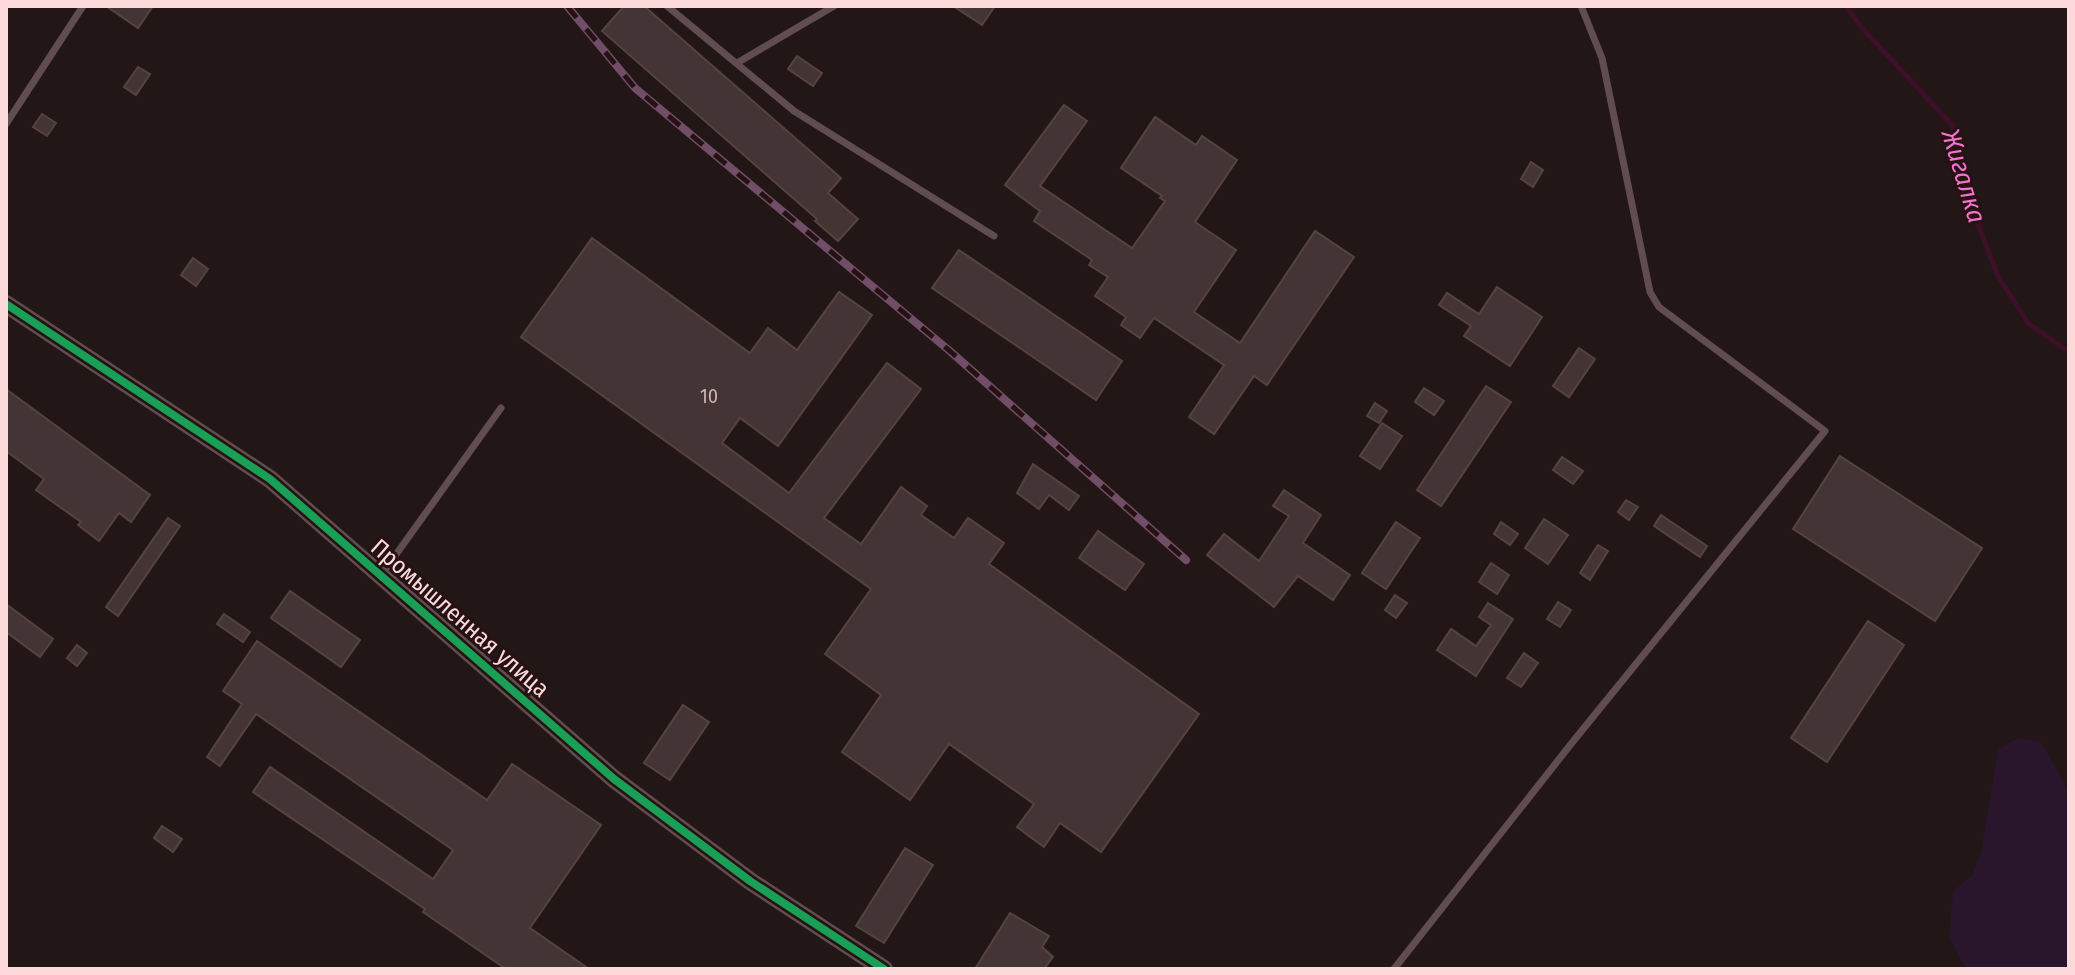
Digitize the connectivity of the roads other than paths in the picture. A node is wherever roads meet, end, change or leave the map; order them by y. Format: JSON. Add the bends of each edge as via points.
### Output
{"nodes":[{"id":1,"x":83,"y":6,"type":"edge"},
{"id":2,"x":667,"y":6,"type":"edge"},
{"id":3,"x":834,"y":6,"type":"edge"},
{"id":4,"x":1581,"y":6,"type":"edge"},
{"id":5,"x":737,"y":63,"type":"junction"},
{"id":6,"x":6,"y":124,"type":"edge"},
{"id":7,"x":994,"y":236,"type":"dead end"},
{"id":8,"x":6,"y":304,"type":"edge"},
{"id":9,"x":501,"y":408,"type":"dead end"},
{"id":10,"x":381,"y":575,"type":"junction"},
{"id":11,"x":884,"y":969,"type":"edge"},
{"id":12,"x":1394,"y":969,"type":"edge"}],
"edges":[{"from":1,"to":6,"type":"lane"},
{"from":2,"to":5,"type":"lane"},
{"from":3,"to":5,"type":"lane"},
{"from":4,"to":12,"type":"lane","via":[[1602,58],[1650,292],[1659,307],[1825,431]]},
{"from":5,"to":7,"type":"lane","via":[[794,111]]},
{"from":8,"to":10,"type":"street","name":"Промышленная улица","via":[[270,479]]},
{"from":9,"to":10,"type":"lane"},
{"from":10,"to":11,"type":"street","name":"Промышленная улица","via":[[614,779],[750,881]]}]}
